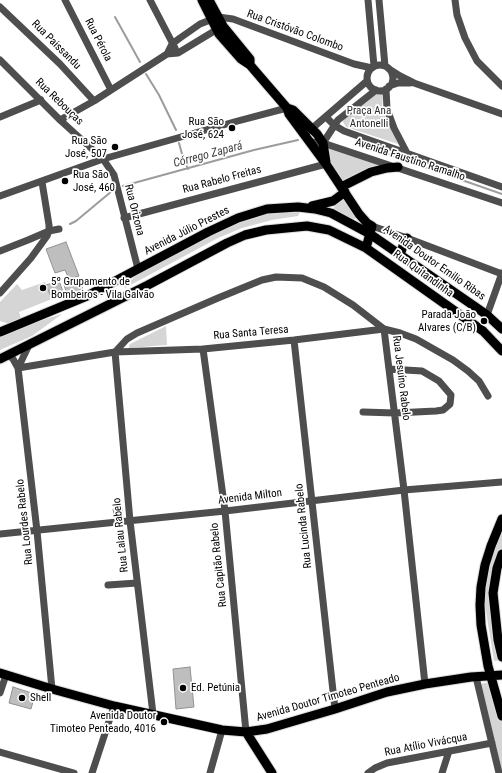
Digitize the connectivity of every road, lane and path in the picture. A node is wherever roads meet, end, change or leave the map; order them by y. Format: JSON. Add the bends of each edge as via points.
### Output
{"nodes":[{"id":1,"x":65,"y":0,"type":"edge"},
{"id":2,"x":150,"y":0,"type":"edge"},
{"id":3,"x":202,"y":0,"type":"edge"},
{"id":4,"x":209,"y":0,"type":"edge"},
{"id":5,"x":368,"y":0,"type":"edge"},
{"id":6,"x":379,"y":0,"type":"edge"},
{"id":7,"x":455,"y":0,"type":"edge"},
{"id":8,"x":0,"y":7,"type":"edge"},
{"id":9,"x":229,"y":18,"type":"junction"},
{"id":10,"x":215,"y":19,"type":"junction"},
{"id":11,"x":220,"y":28,"type":"junction"},
{"id":12,"x":172,"y":44,"type":"junction"},
{"id":13,"x":178,"y":53,"type":"junction"},
{"id":14,"x":167,"y":54,"type":"junction"},
{"id":15,"x":0,"y":60,"type":"edge"},
{"id":16,"x":354,"y":64,"type":"junction"},
{"id":17,"x":373,"y":67,"type":"junction"},
{"id":18,"x":387,"y":67,"type":"junction"},
{"id":19,"x":367,"y":78,"type":"junction"},
{"id":20,"x":414,"y":83,"type":"junction"},
{"id":21,"x":502,"y":86,"type":"edge"},
{"id":22,"x":388,"y":88,"type":"junction"},
{"id":23,"x":111,"y":90,"type":"junction"},
{"id":24,"x":376,"y":90,"type":"junction"},
{"id":25,"x":41,"y":100,"type":"junction"},
{"id":26,"x":94,"y":101,"type":"junction"},
{"id":27,"x":286,"y":108,"type":"junction"},
{"id":28,"x":502,"y":114,"type":"edge"},
{"id":29,"x":0,"y":117,"type":"edge"},
{"id":30,"x":326,"y":117,"type":"junction"},
{"id":31,"x":60,"y":120,"type":"junction"},
{"id":32,"x":334,"y":125,"type":"junction"},
{"id":33,"x":312,"y":128,"type":"junction"},
{"id":34,"x":308,"y":139,"type":"junction"},
{"id":35,"x":323,"y":143,"type":"junction"},
{"id":36,"x":407,"y":153,"type":"junction"},
{"id":37,"x":102,"y":159,"type":"junction"},
{"id":38,"x":326,"y":164,"type":"junction"},
{"id":39,"x":398,"y":167,"type":"junction"},
{"id":40,"x":42,"y":182,"type":"junction"},
{"id":41,"x":502,"y":187,"type":"edge"},
{"id":42,"x":343,"y":190,"type":"junction"},
{"id":43,"x":0,"y":196,"type":"edge"},
{"id":44,"x":502,"y":203,"type":"edge"},
{"id":45,"x":306,"y":207,"type":"junction"},
{"id":46,"x":124,"y":218,"type":"junction"},
{"id":47,"x":59,"y":229,"type":"dead end"},
{"id":48,"x":371,"y":230,"type":"junction"},
{"id":49,"x":49,"y":231,"type":"junction"},
{"id":50,"x":408,"y":238,"type":"junction"},
{"id":51,"x":366,"y":248,"type":"junction"},
{"id":52,"x":0,"y":251,"type":"edge"},
{"id":53,"x":400,"y":255,"type":"junction"},
{"id":54,"x":138,"y":269,"type":"junction"},
{"id":55,"x":502,"y":274,"type":"edge"},
{"id":56,"x":0,"y":293,"type":"edge"},
{"id":57,"x":487,"y":315,"type":"junction"},
{"id":58,"x":384,"y":329,"type":"junction"},
{"id":59,"x":502,"y":329,"type":"edge"},
{"id":60,"x":0,"y":332,"type":"edge"},
{"id":61,"x":294,"y":340,"type":"junction"},
{"id":62,"x":29,"y":345,"type":"junction"},
{"id":63,"x":203,"y":349,"type":"junction"},
{"id":64,"x":502,"y":351,"type":"edge"},
{"id":65,"x":115,"y":352,"type":"junction"},
{"id":66,"x":9,"y":355,"type":"junction"},
{"id":67,"x":0,"y":359,"type":"edge"},
{"id":68,"x":18,"y":368,"type":"junction"},
{"id":69,"x":389,"y":369,"type":"junction"},
{"id":70,"x":488,"y":396,"type":"dead end"},
{"id":71,"x":363,"y":412,"type":"dead end"},
{"id":72,"x":395,"y":414,"type":"junction"},
{"id":73,"x":502,"y":482,"type":"edge"},
{"id":74,"x":404,"y":490,"type":"junction"},
{"id":75,"x":312,"y":501,"type":"junction"},
{"id":76,"x":225,"y":511,"type":"junction"},
{"id":77,"x":502,"y":519,"type":"edge"},
{"id":78,"x":130,"y":521,"type":"junction"},
{"id":79,"x":37,"y":531,"type":"junction"},
{"id":80,"x":0,"y":534,"type":"edge"},
{"id":81,"x":502,"y":554,"type":"edge"},
{"id":82,"x":137,"y":582,"type":"junction"},
{"id":83,"x":108,"y":585,"type":"dead end"},
{"id":84,"x":502,"y":658,"type":"edge"},
{"id":85,"x":3,"y":674,"type":"edge"},
{"id":86,"x":491,"y":676,"type":"junction"},
{"id":87,"x":502,"y":676,"type":"edge"},
{"id":88,"x":476,"y":677,"type":"junction"},
{"id":89,"x":425,"y":684,"type":"junction"},
{"id":90,"x":52,"y":689,"type":"junction"},
{"id":91,"x":0,"y":693,"type":"edge"},
{"id":92,"x":114,"y":706,"type":"junction"},
{"id":93,"x":335,"y":709,"type":"junction"},
{"id":94,"x":153,"y":714,"type":"junction"},
{"id":95,"x":502,"y":716,"type":"edge"},
{"id":96,"x":222,"y":730,"type":"junction"},
{"id":97,"x":246,"y":732,"type":"junction"},
{"id":98,"x":492,"y":743,"type":"junction"},
{"id":99,"x":448,"y":751,"type":"junction"},
{"id":100,"x":0,"y":752,"type":"edge"},
{"id":101,"x":74,"y":773,"type":"edge"},
{"id":102,"x":92,"y":773,"type":"edge"},
{"id":103,"x":210,"y":773,"type":"edge"},
{"id":104,"x":272,"y":773,"type":"edge"},
{"id":105,"x":368,"y":773,"type":"edge"},
{"id":106,"x":442,"y":773,"type":"edge"},
{"id":107,"x":499,"y":773,"type":"edge"}],
"edges":[{"from":1,"to":23,"type":"street","name":"Rua Pérola"},
{"from":2,"to":12,"type":"street"},
{"from":3,"to":10,"type":"main road","name":"Avenida Doutor Emilio Ribas"},
{"from":4,"to":10,"type":"main road","name":"Avenida Doutor Emilio Ribas"},
{"from":5,"to":17,"type":"street"},
{"from":6,"to":18,"type":"street"},
{"from":7,"to":21,"type":"street","via":[[465,38],[477,61]]},
{"from":8,"to":26,"type":"street","name":"Rua Paissandu","via":[[60,64]]},
{"from":9,"to":10,"type":"street","name":"Rua Cristóvão Colombo"},
{"from":9,"to":11,"type":"street","name":"Rua Cristóvão Colombo"},
{"from":9,"to":16,"type":"street","name":"Rua Cristóvão Colombo"},
{"from":10,"to":11,"type":"main road","name":"Avenida Doutor Emilio Ribas"},
{"from":10,"to":12,"type":"street","via":[[200,24]]},
{"from":11,"to":13,"type":"street"},
{"from":11,"to":27,"type":"main road","name":"Avenida Doutor Emilio Ribas","via":[[250,59],[250,65]]},
{"from":12,"to":13,"type":"street"},
{"from":12,"to":14,"type":"street"},
{"from":13,"to":14,"type":"street"},
{"from":14,"to":23,"type":"street"},
{"from":15,"to":25,"type":"street","name":"Rua Rebouças"},
{"from":16,"to":17,"type":"street","name":"Rua Cristóvão Colombo"},
{"from":16,"to":19,"type":"street","name":"Rua Cristóvão Colombo"},
{"from":17,"to":18,"type":"street"},
{"from":17,"to":19,"type":"street"},
{"from":18,"to":20,"type":"street"},
{"from":18,"to":22,"type":"street","via":[[393,77]]},
{"from":19,"to":24,"type":"street","via":[[369,85]]},
{"from":19,"to":30,"type":"street"},
{"from":20,"to":22,"type":"street","via":[[398,83]]},
{"from":20,"to":28,"type":"street"},
{"from":22,"to":24,"type":"street"},
{"from":22,"to":36,"type":"street","via":[[387,109]]},
{"from":23,"to":26,"type":"street"},
{"from":24,"to":32,"type":"street"},
{"from":25,"to":29,"type":"street"},
{"from":25,"to":31,"type":"street","name":"Rua Rebouças"},
{"from":26,"to":31,"type":"street"},
{"from":27,"to":33,"type":"main road","name":"Avenida Doutor Emilio Ribas","via":[[293,110]]},
{"from":27,"to":34,"type":"main road","name":"Avenida Doutor Emilio Ribas"},
{"from":27,"to":37,"type":"street"},
{"from":30,"to":32,"type":"street","name":"Avenida Faustino Ramalho"},
{"from":30,"to":33,"type":"street"},
{"from":31,"to":37,"type":"street","name":"Rua Rebouças"},
{"from":32,"to":35,"type":"street"},
{"from":32,"to":36,"type":"street","name":"Avenida Faustino Ramalho","via":[[344,131]]},
{"from":33,"to":34,"type":"street"},
{"from":33,"to":35,"type":"main road","name":"Avenida Doutor Emilio Ribas"},
{"from":34,"to":35,"type":"street","name":"Avenida Faustino Ramalho"},
{"from":34,"to":38,"type":"main road","name":"Avenida Doutor Emilio Ribas"},
{"from":35,"to":38,"type":"main road","name":"Avenida Doutor Emilio Ribas"},
{"from":35,"to":39,"type":"street","name":"Avenida Faustino Ramalho"},
{"from":36,"to":41,"type":"street","name":"Avenida Faustino Ramalho"},
{"from":37,"to":40,"type":"street"},
{"from":37,"to":46,"type":"street","name":"Rua Orizona","via":[[114,175]]},
{"from":38,"to":42,"type":"main road","name":"Avenida Doutor Emilio Ribas"},
{"from":38,"to":46,"type":"street","name":"Rua Rabelo Freitas"},
{"from":39,"to":42,"type":"main road","via":[[371,172]]},
{"from":39,"to":44,"type":"street","name":"Avenida Faustino Ramalho"},
{"from":40,"to":43,"type":"street"},
{"from":40,"to":49,"type":"street"},
{"from":42,"to":45,"type":"main road","via":[[333,201]]},
{"from":42,"to":48,"type":"main road","name":"Avenida Doutor Emilio Ribas"},
{"from":45,"to":48,"type":"main road","name":"Avenida Júlio Prestes","via":[[331,213]]},
{"from":45,"to":54,"type":"main road","name":"Avenida Júlio Prestes","via":[[267,210],[238,218]]},
{"from":46,"to":54,"type":"street","name":"Rua Orizona"},
{"from":47,"to":49,"type":"street"},
{"from":48,"to":50,"type":"street"},
{"from":48,"to":51,"type":"main road","name":"Avenida Doutor Emilio Ribas"},
{"from":48,"to":53,"type":"main road","name":"Avenida Doutor Emilio Ribas"},
{"from":49,"to":52,"type":"street"},
{"from":49,"to":56,"type":"street","via":[[31,258]]},
{"from":50,"to":53,"type":"main road"},
{"from":50,"to":55,"type":"street"},
{"from":51,"to":62,"type":"main road","via":[[328,230],[307,226],[245,235]]},
{"from":51,"to":64,"type":"main road","name":"Rua Quitandinha","via":[[483,331]]},
{"from":53,"to":57,"type":"main road","name":"Avenida Doutor Emilio Ribas"},
{"from":54,"to":60,"type":"main road","name":"Avenida Júlio Prestes","via":[[87,296]]},
{"from":55,"to":57,"type":"street"},
{"from":57,"to":59,"type":"main road","name":"Avenida Doutor Emilio Ribas"},
{"from":58,"to":61,"type":"street","name":"Rua Santa Teresa"},
{"from":58,"to":65,"type":"street","name":"Rua Jesuíno Rabelo","via":[[324,287],[302,278],[276,277],[262,280],[137,333]]},
{"from":58,"to":69,"type":"street","name":"Rua Jesuíno Rabelo"},
{"from":58,"to":70,"type":"street","name":"Rua Santa Teresa","via":[[416,339],[453,360],[478,381]]},
{"from":61,"to":63,"type":"street","name":"Rua Santa Teresa"},
{"from":61,"to":75,"type":"street","name":"Rua Lucinda Rabelo"},
{"from":62,"to":66,"type":"main road"},
{"from":62,"to":68,"type":"street"},
{"from":63,"to":65,"type":"street","name":"Rua Santa Teresa"},
{"from":63,"to":76,"type":"street","name":"Rua Capitão Rabelo"},
{"from":65,"to":68,"type":"street","name":"Rua Santa Teresa"},
{"from":65,"to":78,"type":"street","name":"Rua Lalau Rabelo"},
{"from":66,"to":67,"type":"main road"},
{"from":66,"to":68,"type":"street","name":"Rua Lourdes Rabelo"},
{"from":68,"to":79,"type":"street","name":"Rua Lourdes Rabelo"},
{"from":69,"to":72,"type":"street","name":"Rua Jesuíno Rabelo"},
{"from":69,"to":72,"type":"street","via":[[422,371],[439,381],[451,395],[450,404],[443,410]]},
{"from":71,"to":72,"type":"street"},
{"from":72,"to":74,"type":"street","name":"Rua Jesuíno Rabelo"},
{"from":73,"to":74,"type":"street","name":"Avenida Milton"},
{"from":74,"to":75,"type":"street","name":"Avenida Milton"},
{"from":74,"to":89,"type":"street","name":"Rua Jesuíno Rabelo"},
{"from":75,"to":76,"type":"street","name":"Avenida Milton"},
{"from":75,"to":93,"type":"street","name":"Rua Lucinda Rabelo"},
{"from":76,"to":78,"type":"street","name":"Avenida Milton"},
{"from":76,"to":97,"type":"street","name":"Rua Capitão Rabelo"},
{"from":77,"to":86,"type":"main road","via":[[485,565],[481,586],[481,625]]},
{"from":78,"to":79,"type":"street","name":"Avenida Milton"},
{"from":78,"to":82,"type":"street","name":"Rua Lalau Rabelo"},
{"from":79,"to":80,"type":"street","name":"Avenida Milton"},
{"from":79,"to":90,"type":"street","name":"Rua Lourdes Rabelo"},
{"from":81,"to":84,"type":"main road","via":[[493,593]]},
{"from":82,"to":83,"type":"street"},
{"from":82,"to":94,"type":"street","name":"Rua Lalau Rabelo"},
{"from":85,"to":90,"type":"main road","name":"Avenida Doutor Timoteo Penteado"},
{"from":85,"to":91,"type":"street"},
{"from":86,"to":87,"type":"main road","name":"Avenida Doutor Timoteo Penteado"},
{"from":86,"to":88,"type":"main road","name":"Avenida Doutor Timoteo Penteado"},
{"from":86,"to":95,"type":"main road"},
{"from":88,"to":89,"type":"main road","name":"Avenida Doutor Timoteo Penteado"},
{"from":88,"to":98,"type":"street"},
{"from":89,"to":93,"type":"main road","name":"Avenida Doutor Timoteo Penteado","via":[[388,692]]},
{"from":90,"to":92,"type":"main road","name":"Avenida Doutor Timoteo Penteado"},
{"from":92,"to":94,"type":"main road","name":"Avenida Doutor Timoteo Penteado"},
{"from":92,"to":102,"type":"street"},
{"from":93,"to":97,"type":"main road","name":"Avenida Doutor Timoteo Penteado","via":[[268,729]]},
{"from":94,"to":96,"type":"main road","name":"Avenida Doutor Timoteo Penteado"},
{"from":96,"to":97,"type":"main road","name":"Avenida Doutor Timoteo Penteado"},
{"from":96,"to":103,"type":"street"},
{"from":97,"to":104,"type":"main road"},
{"from":98,"to":99,"type":"street","name":"Rua Atílio Vivácqua"},
{"from":98,"to":107,"type":"street"},
{"from":99,"to":105,"type":"street","name":"Rua Atílio Vivácqua","via":[[387,763]]},
{"from":99,"to":106,"type":"street"},
{"from":100,"to":101,"type":"street"}]}
